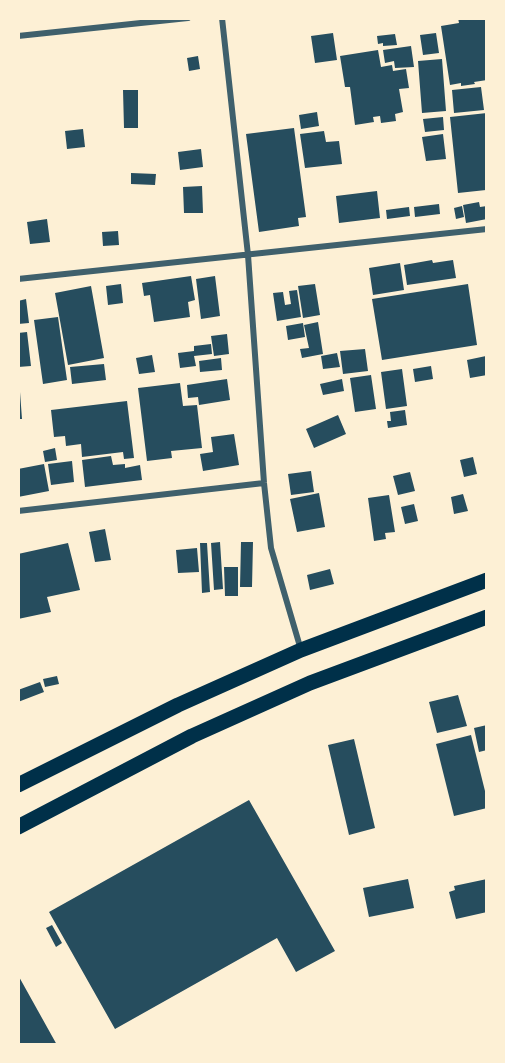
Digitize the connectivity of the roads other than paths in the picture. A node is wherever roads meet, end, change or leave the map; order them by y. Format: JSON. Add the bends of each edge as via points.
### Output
{"nodes":[{"id":1,"x":188,"y":18,"type":"edge"},
{"id":2,"x":222,"y":18,"type":"edge"},
{"id":3,"x":18,"y":36,"type":"edge"},
{"id":4,"x":487,"y":229,"type":"edge"},
{"id":5,"x":248,"y":255,"type":"junction"},
{"id":6,"x":18,"y":279,"type":"edge"},
{"id":7,"x":264,"y":483,"type":"junction"},
{"id":8,"x":18,"y":511,"type":"edge"},
{"id":9,"x":487,"y":580,"type":"edge"},
{"id":10,"x":487,"y":617,"type":"edge"},
{"id":11,"x":301,"y":650,"type":"junction"},
{"id":12,"x":18,"y":785,"type":"edge"},
{"id":13,"x":18,"y":827,"type":"edge"}],
"edges":[{"from":1,"to":3,"type":"street"},
{"from":2,"to":5,"type":"street"},
{"from":4,"to":5,"type":"street"},
{"from":5,"to":6,"type":"street"},
{"from":5,"to":7,"type":"street"},
{"from":7,"to":8,"type":"street"},
{"from":7,"to":11,"type":"street","via":[[271,548]]},
{"from":9,"to":11,"type":"main road"},
{"from":10,"to":13,"type":"main road","via":[[310,683],[192,736]]},
{"from":11,"to":12,"type":"main road","via":[[178,705]]}]}
